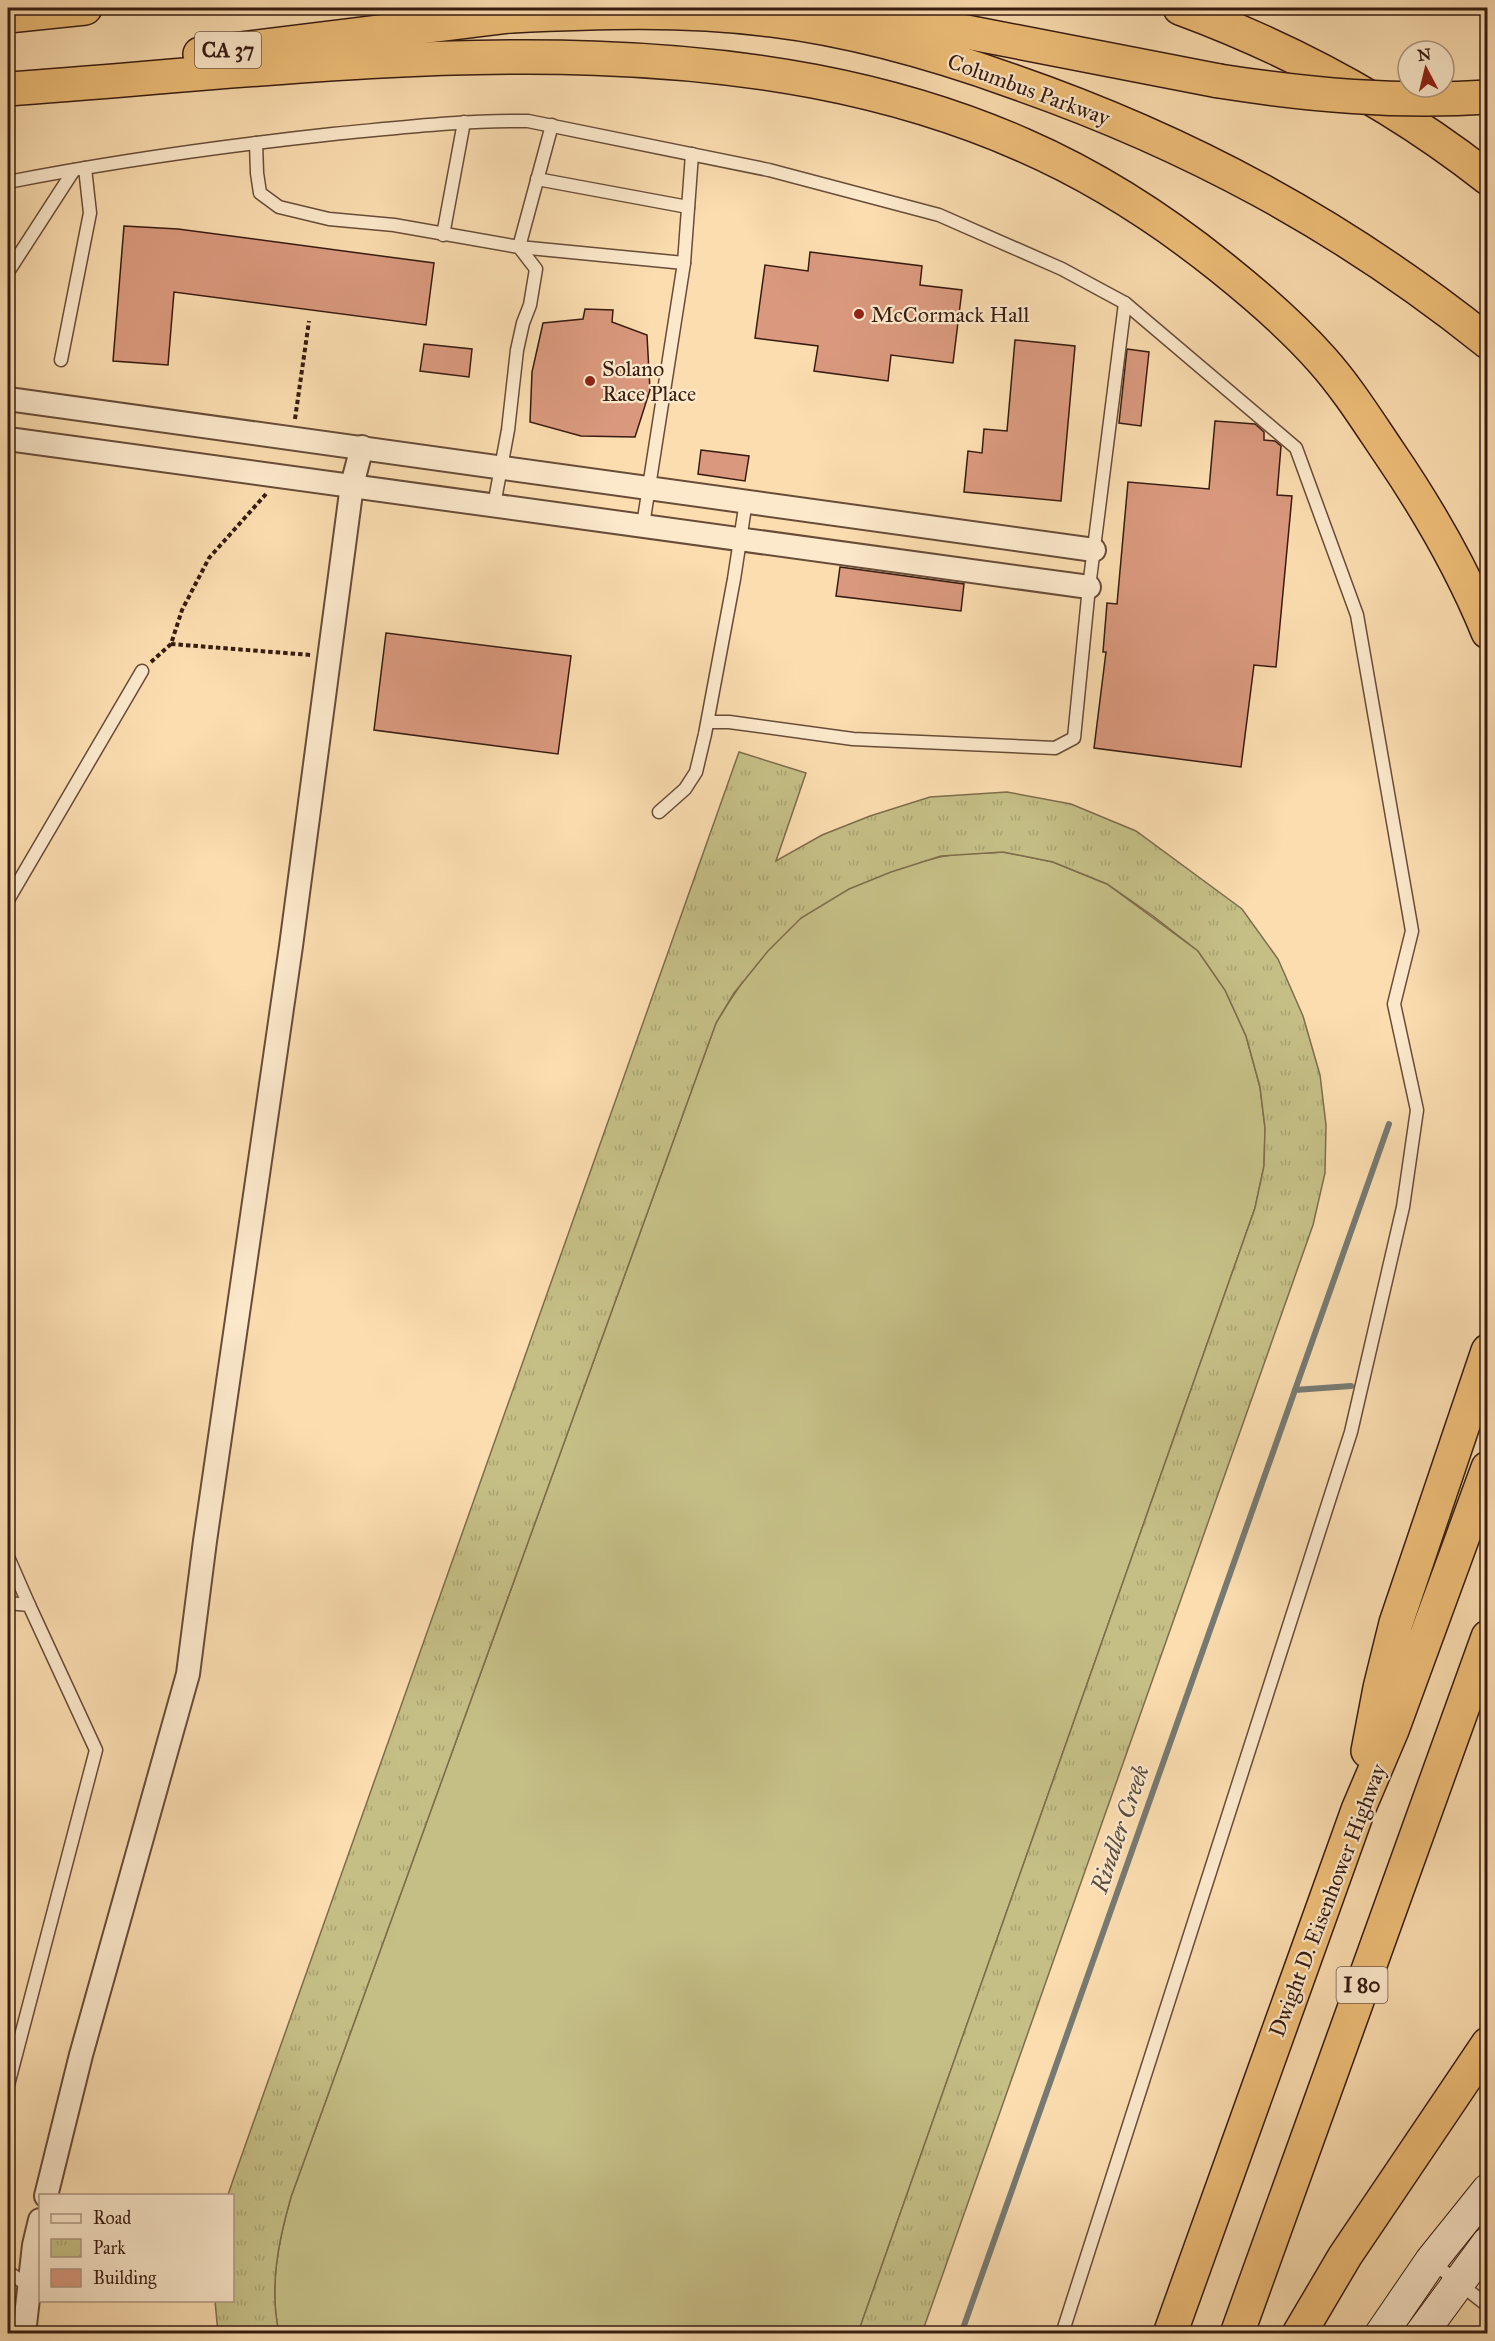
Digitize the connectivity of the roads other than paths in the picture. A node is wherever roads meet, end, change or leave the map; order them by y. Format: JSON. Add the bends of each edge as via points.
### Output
{"nodes":[{"id":1,"x":85,"y":8,"type":"edge"},
{"id":2,"x":579,"y":8,"type":"edge"},
{"id":3,"x":820,"y":8,"type":"edge"},
{"id":4,"x":1180,"y":8,"type":"edge"},
{"id":5,"x":8,"y":16,"type":"edge"},
{"id":6,"x":511,"y":16,"type":"junction"},
{"id":7,"x":1295,"y":56,"type":"junction"},
{"id":8,"x":8,"y":79,"type":"edge"},
{"id":9,"x":8,"y":90,"type":"edge"},
{"id":10,"x":1488,"y":97,"type":"edge"},
{"id":11,"x":464,"y":122,"type":"junction"},
{"id":12,"x":552,"y":125,"type":"junction"},
{"id":13,"x":256,"y":142,"type":"junction"},
{"id":14,"x":692,"y":154,"type":"junction"},
{"id":15,"x":1488,"y":156,"type":"edge"},
{"id":16,"x":80,"y":169,"type":"junction"},
{"id":17,"x":1488,"y":178,"type":"edge"},
{"id":18,"x":537,"y":179,"type":"junction"},
{"id":19,"x":8,"y":182,"type":"edge"},
{"id":20,"x":688,"y":207,"type":"junction"},
{"id":21,"x":443,"y":235,"type":"junction"},
{"id":22,"x":519,"y":247,"type":"junction"},
{"id":23,"x":684,"y":262,"type":"junction"},
{"id":24,"x":8,"y":272,"type":"edge"},
{"id":25,"x":1125,"y":303,"type":"junction"},
{"id":26,"x":1488,"y":342,"type":"edge"},
{"id":27,"x":61,"y":360,"type":"dead end"},
{"id":28,"x":8,"y":399,"type":"edge"},
{"id":29,"x":8,"y":439,"type":"edge"},
{"id":30,"x":362,"y":447,"type":"junction"},
{"id":31,"x":501,"y":466,"type":"junction"},
{"id":32,"x":352,"y":485,"type":"junction"},
{"id":33,"x":649,"y":488,"type":"junction"},
{"id":34,"x":746,"y":501,"type":"junction"},
{"id":35,"x":494,"y":505,"type":"junction"},
{"id":36,"x":643,"y":525,"type":"junction"},
{"id":37,"x":740,"y":539,"type":"junction"},
{"id":38,"x":1094,"y":550,"type":"junction"},
{"id":39,"x":1089,"y":587,"type":"junction"},
{"id":40,"x":1488,"y":632,"type":"edge"},
{"id":41,"x":142,"y":671,"type":"road end"},
{"id":42,"x":708,"y":722,"type":"junction"},
{"id":43,"x":659,"y":812,"type":"dead end"},
{"id":44,"x":8,"y":900,"type":"edge"},
{"id":45,"x":1488,"y":1351,"type":"edge"},
{"id":46,"x":1488,"y":1468,"type":"edge"},
{"id":47,"x":8,"y":1557,"type":"edge"},
{"id":48,"x":8,"y":1603,"type":"edge"},
{"id":49,"x":29,"y":1605,"type":"junction"},
{"id":50,"x":1488,"y":1637,"type":"edge"},
{"id":51,"x":1358,"y":1810,"type":"junction"},
{"id":52,"x":1488,"y":2044,"type":"edge"},
{"id":53,"x":8,"y":2085,"type":"edge"},
{"id":54,"x":1488,"y":2190,"type":"edge"},
{"id":55,"x":46,"y":2194,"type":"edge"},
{"id":56,"x":39,"y":2224,"type":"edge"},
{"id":57,"x":1488,"y":2243,"type":"edge"},
{"id":58,"x":1431,"y":2260,"type":"junction"},
{"id":59,"x":8,"y":2272,"type":"edge"},
{"id":60,"x":1457,"y":2282,"type":"junction"},
{"id":61,"x":29,"y":2286,"type":"junction"},
{"id":62,"x":1488,"y":2306,"type":"edge"},
{"id":63,"x":24,"y":2334,"type":"edge"},
{"id":64,"x":1062,"y":2334,"type":"edge"},
{"id":65,"x":1170,"y":2334,"type":"edge"},
{"id":66,"x":1237,"y":2334,"type":"edge"},
{"id":67,"x":1299,"y":2334,"type":"edge"},
{"id":68,"x":1381,"y":2334,"type":"edge"},
{"id":69,"x":1421,"y":2334,"type":"edge"}],
"edges":[{"from":1,"to":5,"type":"highway"},
{"from":2,"to":6,"type":"highway"},
{"from":3,"to":10,"type":"highway","bridge":true,"via":[[1285,91],[1371,99]]},
{"from":4,"to":7,"type":"highway"},
{"from":6,"to":8,"type":"highway","number":"CA 37"},
{"from":6,"to":26,"type":"highway","name":"Columbus Parkway","via":[[636,12],[725,15],[819,28],[956,61],[1145,131],[1264,191],[1390,270]]},
{"from":7,"to":15,"type":"highway"},
{"from":7,"to":17,"type":"highway","via":[[1396,114]]},
{"from":9,"to":40,"type":"highway","via":[[360,63],[603,60],[774,74],[880,96],[972,125],[1061,164],[1172,229],[1230,274],[1302,340],[1359,408],[1420,500],[1463,576]]},
{"from":11,"to":12,"type":"lane","via":[[528,121]]},
{"from":11,"to":13,"type":"lane"},
{"from":11,"to":21,"type":"lane"},
{"from":12,"to":14,"type":"lane"},
{"from":12,"to":18,"type":"lane"},
{"from":13,"to":16,"type":"lane"},
{"from":13,"to":21,"type":"lane","via":[[260,194],[279,207],[329,219],[394,225]]},
{"from":14,"to":20,"type":"lane"},
{"from":14,"to":25,"type":"lane","via":[[939,215],[1062,269]]},
{"from":16,"to":19,"type":"lane"},
{"from":16,"to":24,"type":"lane"},
{"from":16,"to":27,"type":"lane","via":[[90,213]]},
{"from":18,"to":20,"type":"lane"},
{"from":18,"to":22,"type":"lane"},
{"from":20,"to":23,"type":"lane"},
{"from":21,"to":22,"type":"lane"},
{"from":22,"to":23,"type":"lane"},
{"from":22,"to":31,"type":"lane","via":[[536,269],[517,350]]},
{"from":23,"to":33,"type":"lane"},
{"from":25,"to":38,"type":"lane"},
{"from":25,"to":64,"type":"lane","via":[[1296,448],[1357,615],[1412,931],[1394,1004],[1417,1110],[1403,1207],[1351,1432]]},
{"from":28,"to":30,"type":"street"},
{"from":29,"to":32,"type":"street"},
{"from":30,"to":31,"type":"street"},
{"from":30,"to":32,"type":"street"},
{"from":31,"to":33,"type":"street"},
{"from":31,"to":35,"type":"lane"},
{"from":32,"to":35,"type":"street"},
{"from":32,"to":55,"type":"street","via":[[188,1674],[81,2055]]},
{"from":33,"to":34,"type":"street"},
{"from":33,"to":36,"type":"lane"},
{"from":34,"to":37,"type":"lane"},
{"from":34,"to":38,"type":"street"},
{"from":35,"to":36,"type":"street"},
{"from":36,"to":37,"type":"street"},
{"from":37,"to":39,"type":"street"},
{"from":37,"to":42,"type":"lane"},
{"from":38,"to":39,"type":"lane"},
{"from":39,"to":42,"type":"lane","via":[[1074,738],[1055,748],[853,739]]},
{"from":41,"to":44,"type":"lane"},
{"from":42,"to":43,"type":"lane","via":[[696,772],[685,789]]},
{"from":45,"to":51,"type":"highway","via":[[1396,1623]]},
{"from":46,"to":51,"type":"highway","name":"Dwight D. Eisenhower Highway","number":"I 80","via":[[1396,1719]]},
{"from":47,"to":49,"type":"lane"},
{"from":48,"to":49,"type":"lane"},
{"from":49,"to":53,"type":"lane","via":[[96,1750]]},
{"from":50,"to":66,"type":"highway","number":"I 80"},
{"from":51,"to":65,"type":"highway","name":"Dwight D. Eisenhower Highway","number":"I 80"},
{"from":52,"to":67,"type":"highway","via":[[1344,2256]]},
{"from":54,"to":58,"type":"main road"},
{"from":56,"to":61,"type":"street"},
{"from":57,"to":60,"type":"main road"},
{"from":58,"to":60,"type":"lane"},
{"from":58,"to":68,"type":"main road"},
{"from":59,"to":61,"type":"lane"},
{"from":60,"to":62,"type":"lane"},
{"from":60,"to":69,"type":"main road"},
{"from":61,"to":63,"type":"street"}]}
